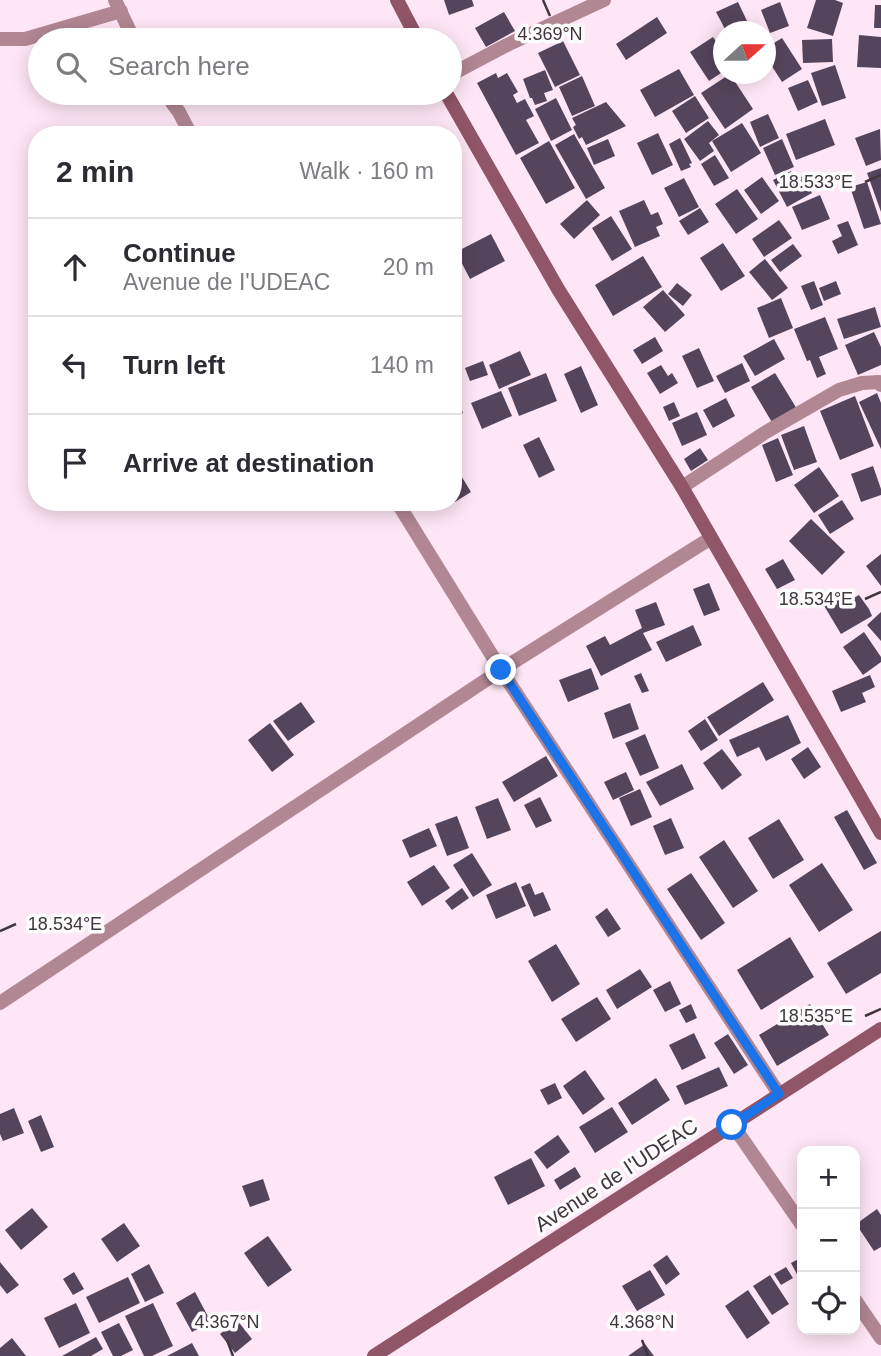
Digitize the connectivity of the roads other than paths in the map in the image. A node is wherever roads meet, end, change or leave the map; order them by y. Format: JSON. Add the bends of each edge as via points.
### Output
{"nodes":[{"id":1,"x":397,"y":0,"type":"edge"},
{"id":2,"x":604,"y":0,"type":"edge"},
{"id":3,"x":118,"y":6,"type":"edge"},
{"id":4,"x":56,"y":28,"type":"edge"},
{"id":5,"x":128,"y":28,"type":"edge"},
{"id":6,"x":412,"y":28,"type":"edge"},
{"id":7,"x":28,"y":38,"type":"edge"},
{"id":8,"x":0,"y":39,"type":"edge"},
{"id":9,"x":462,"y":69,"type":"edge"},
{"id":10,"x":174,"y":105,"type":"edge"},
{"id":11,"x":453,"y":105,"type":"edge"},
{"id":12,"x":186,"y":126,"type":"edge"},
{"id":13,"x":881,"y":385,"type":"edge"},
{"id":14,"x":682,"y":487,"type":"junction"},
{"id":15,"x":403,"y":511,"type":"edge"},
{"id":16,"x":711,"y":538,"type":"junction"},
{"id":17,"x":501,"y":670,"type":"junction"},
{"id":18,"x":881,"y":833,"type":"edge"},
{"id":19,"x":0,"y":1003,"type":"edge"},
{"id":20,"x":881,"y":1029,"type":"edge"},
{"id":21,"x":779,"y":1094,"type":"junction"},
{"id":22,"x":732,"y":1125,"type":"junction"},
{"id":23,"x":797,"y":1218,"type":"edge"},
{"id":24,"x":860,"y":1307,"type":"edge"},
{"id":25,"x":881,"y":1338,"type":"edge"},
{"id":26,"x":374,"y":1356,"type":"edge"}],
"edges":[{"from":1,"to":6,"type":"main road"},
{"from":2,"to":9,"type":"street"},
{"from":3,"to":4,"type":"street"},
{"from":3,"to":5,"type":"street"},
{"from":7,"to":8,"type":"street"},
{"from":10,"to":12,"type":"street"},
{"from":11,"to":14,"type":"main road","via":[[558,289]]},
{"from":13,"to":14,"type":"street","via":[[862,383],[839,390]]},
{"from":14,"to":16,"type":"main road"},
{"from":15,"to":17,"type":"street"},
{"from":16,"to":17,"type":"street"},
{"from":16,"to":18,"type":"main road"},
{"from":17,"to":19,"type":"street"},
{"from":17,"to":21,"type":"street"},
{"from":20,"to":21,"type":"main road","name":"Avenue de I'UDEAC"},
{"from":21,"to":22,"type":"main road","name":"Avenue de I'UDEAC"},
{"from":22,"to":23,"type":"street"},
{"from":22,"to":26,"type":"main road","name":"Avenue de I'UDEAC"},
{"from":24,"to":25,"type":"street"}]}
